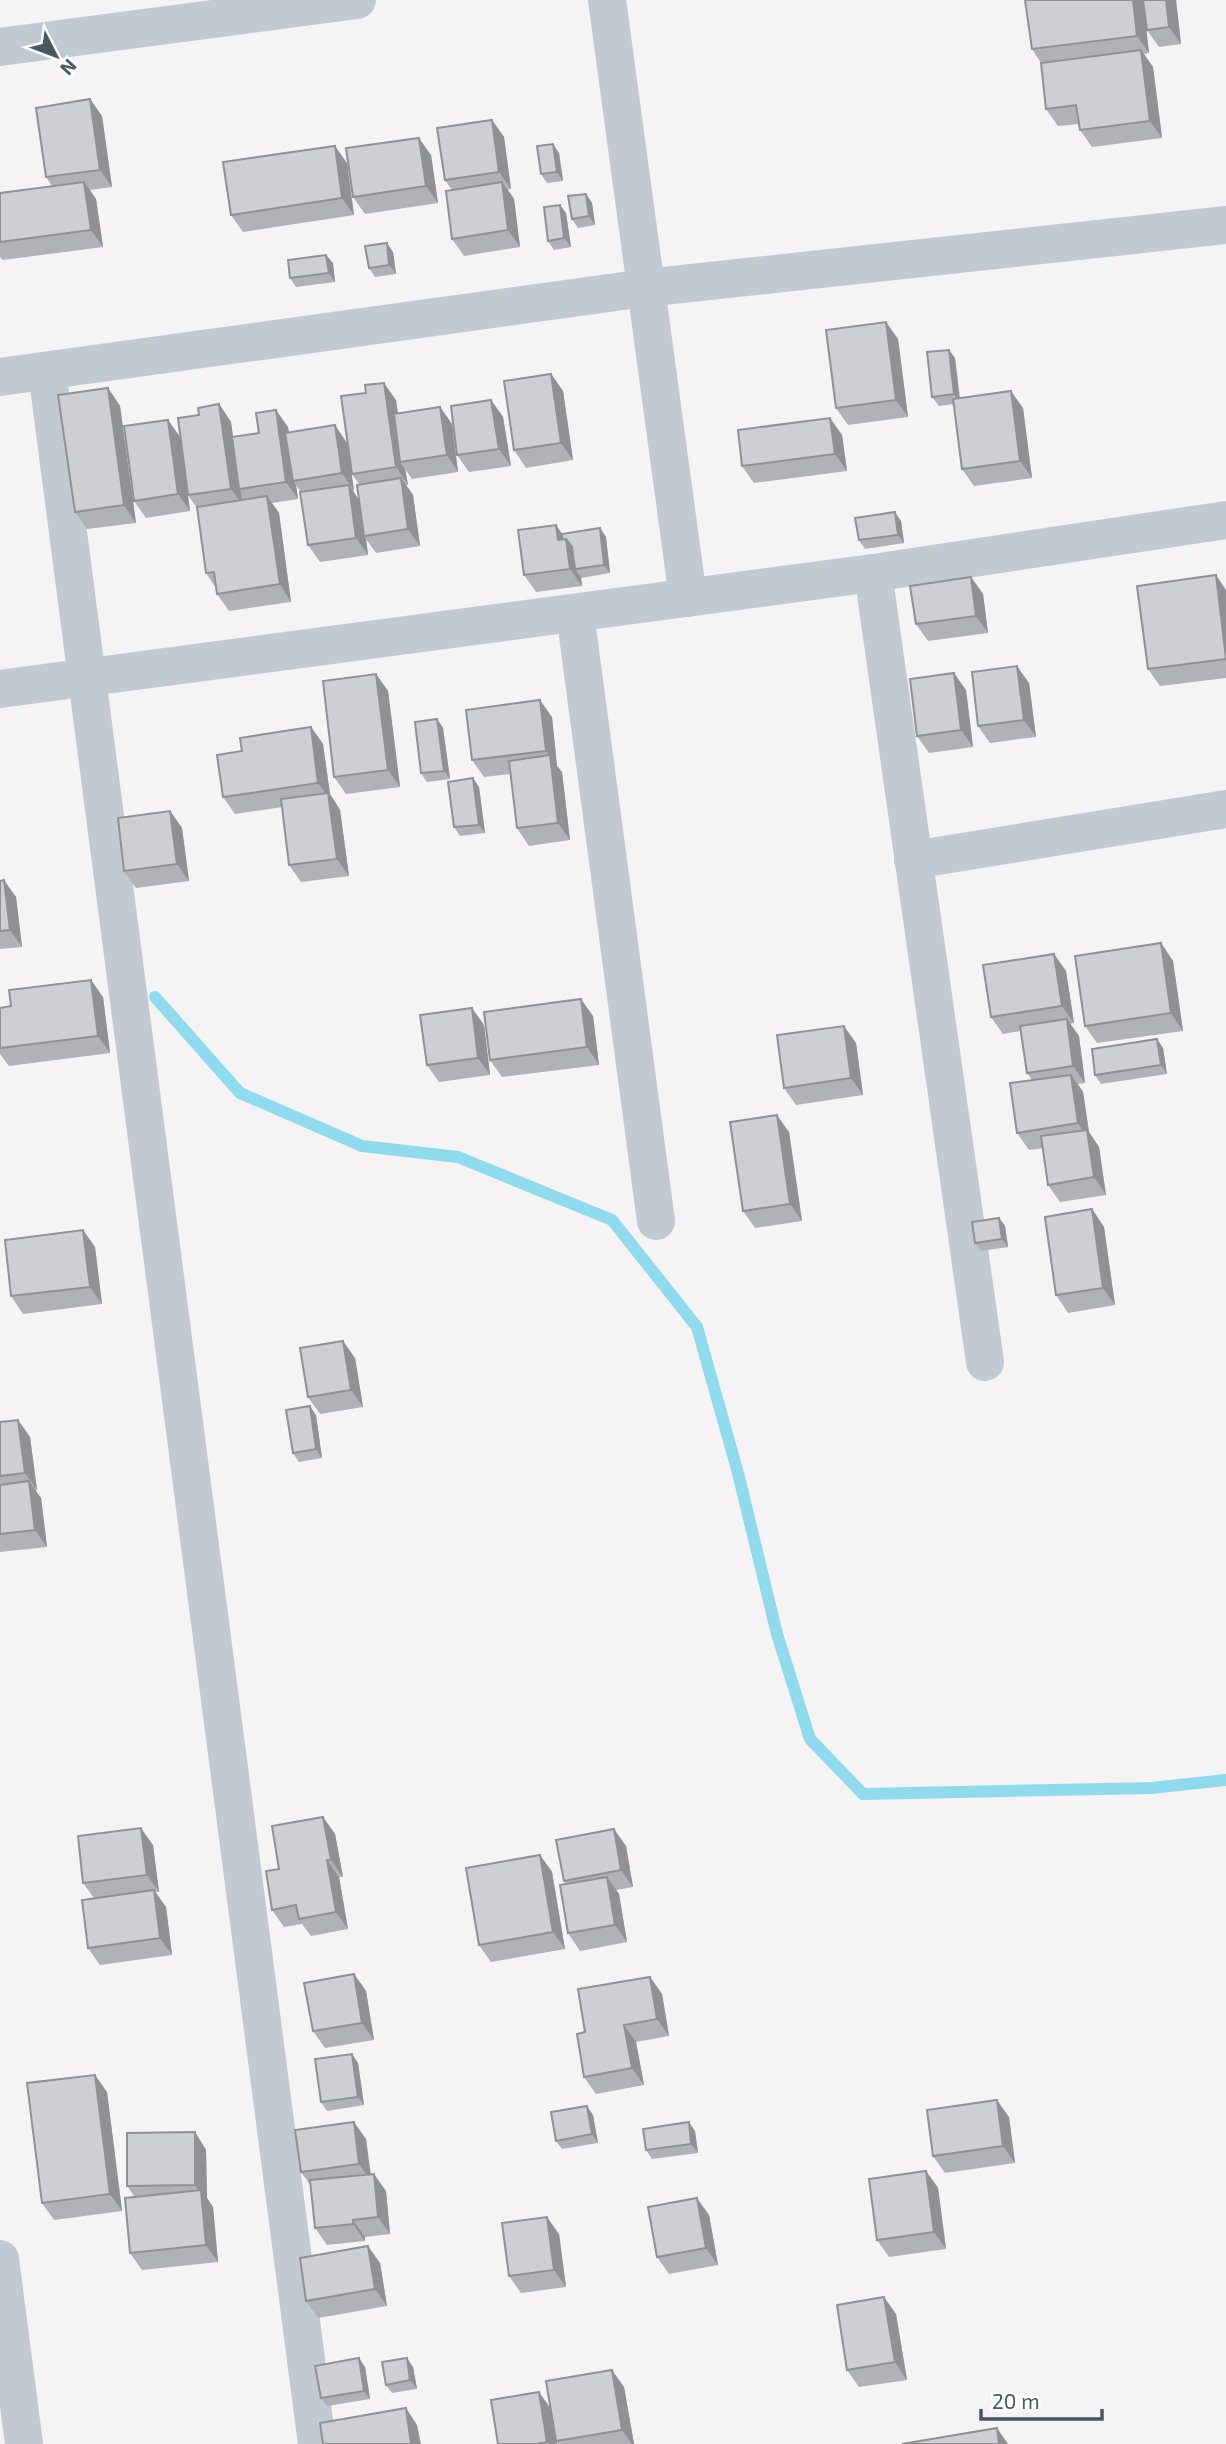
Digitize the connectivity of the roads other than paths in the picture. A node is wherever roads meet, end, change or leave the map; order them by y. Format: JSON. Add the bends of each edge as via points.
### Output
{"nodes":[{"id":1,"x":357,"y":0,"type":"edge"},
{"id":2,"x":607,"y":0,"type":"edge"},
{"id":3,"x":0,"y":47,"type":"edge"},
{"id":4,"x":1226,"y":225,"type":"edge"},
{"id":5,"x":645,"y":288,"type":"junction"},
{"id":6,"x":47,"y":370,"type":"junction"},
{"id":7,"x":0,"y":377,"type":"edge"},
{"id":8,"x":1226,"y":520,"type":"edge"},
{"id":9,"x":873,"y":573,"type":"junction"},
{"id":10,"x":688,"y":598,"type":"junction"},
{"id":11,"x":575,"y":613,"type":"junction"},
{"id":12,"x":87,"y":678,"type":"junction"},
{"id":13,"x":0,"y":689,"type":"edge"},
{"id":14,"x":1226,"y":809,"type":"edge"},
{"id":15,"x":913,"y":860,"type":"junction"},
{"id":16,"x":656,"y":1221,"type":"dead end"},
{"id":17,"x":985,"y":1362,"type":"dead end"},
{"id":18,"x":0,"y":2259,"type":"edge"},
{"id":19,"x":24,"y":2444,"type":"edge"},
{"id":20,"x":317,"y":2444,"type":"edge"}],
"edges":[{"from":1,"to":3,"type":"street"},
{"from":2,"to":5,"type":"street"},
{"from":4,"to":5,"type":"street"},
{"from":5,"to":6,"type":"street"},
{"from":5,"to":10,"type":"street"},
{"from":6,"to":7,"type":"street"},
{"from":6,"to":12,"type":"street"},
{"from":8,"to":9,"type":"street"},
{"from":9,"to":10,"type":"street"},
{"from":9,"to":15,"type":"street"},
{"from":10,"to":11,"type":"street"},
{"from":11,"to":12,"type":"street"},
{"from":11,"to":16,"type":"street"},
{"from":12,"to":13,"type":"street"},
{"from":12,"to":20,"type":"street"},
{"from":14,"to":15,"type":"street"},
{"from":15,"to":17,"type":"street"},
{"from":18,"to":19,"type":"street"}]}
